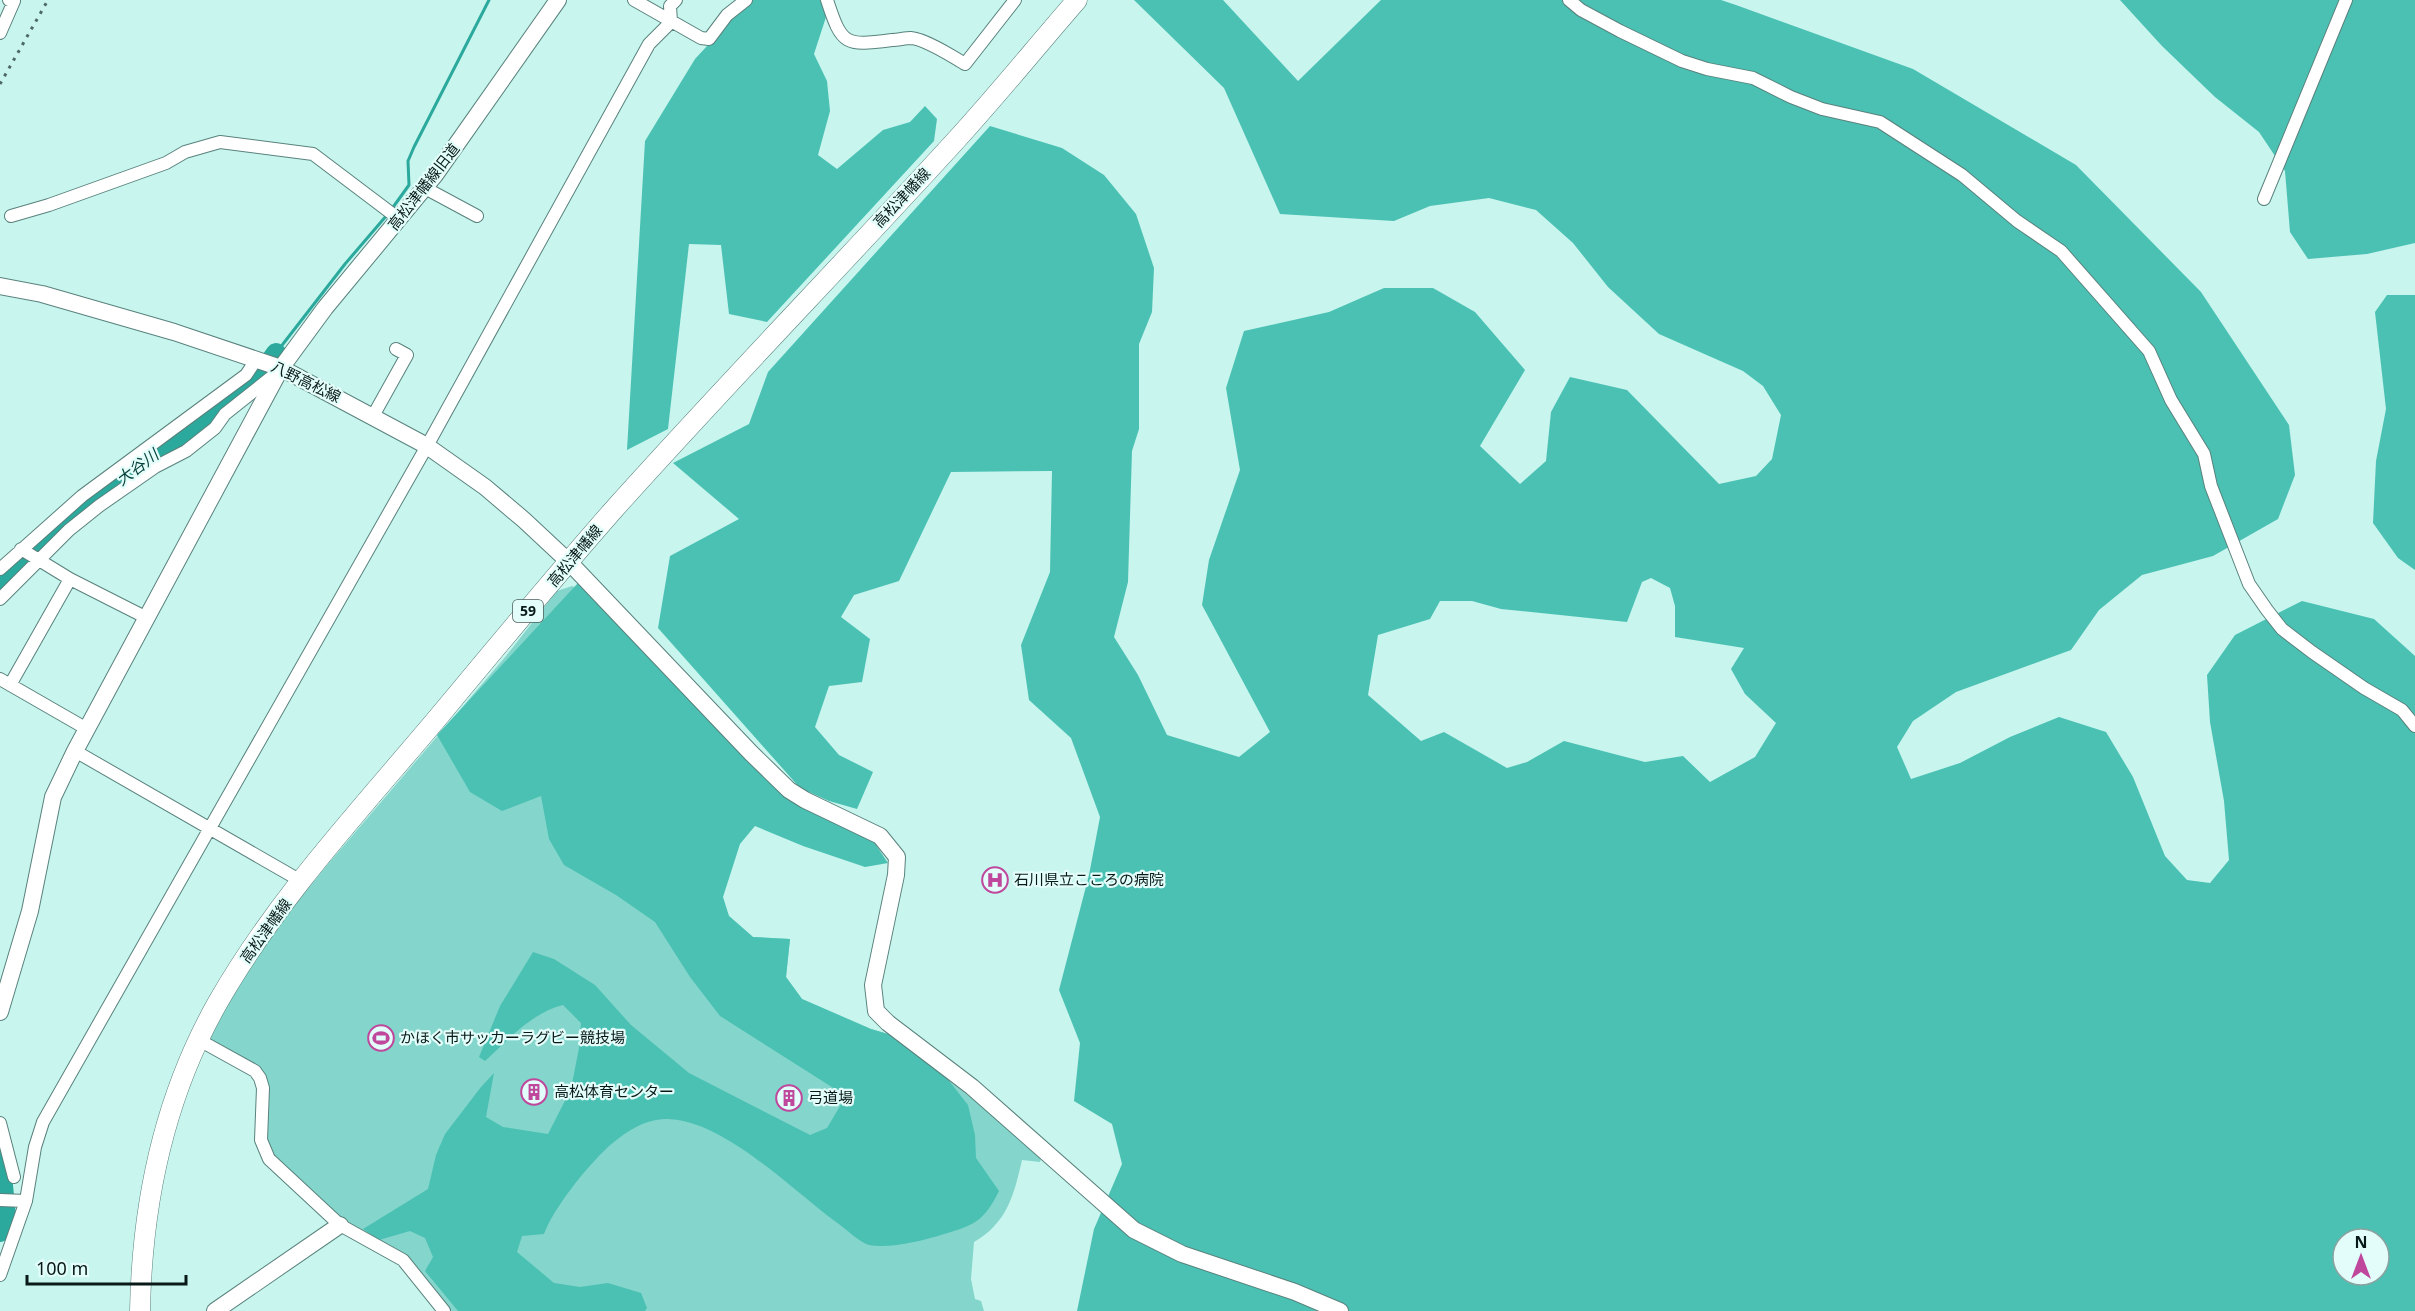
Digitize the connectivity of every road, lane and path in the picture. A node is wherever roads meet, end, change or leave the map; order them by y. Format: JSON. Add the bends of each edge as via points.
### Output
{"nodes":[{"id":1,"x":9,"y":0,"type":"edge"},
{"id":2,"x":558,"y":0,"type":"edge"},
{"id":3,"x":634,"y":0,"type":"edge"},
{"id":4,"x":676,"y":0,"type":"edge"},
{"id":5,"x":746,"y":0,"type":"edge"},
{"id":6,"x":827,"y":0,"type":"edge"},
{"id":7,"x":1015,"y":0,"type":"edge"},
{"id":8,"x":1077,"y":0,"type":"edge"},
{"id":9,"x":1569,"y":0,"type":"edge"},
{"id":10,"x":2346,"y":0,"type":"edge"},
{"id":11,"x":671,"y":22,"type":"junction"},
{"id":12,"x":0,"y":33,"type":"edge"},
{"id":13,"x":425,"y":188,"type":"junction"},
{"id":14,"x":2264,"y":200,"type":"dead end"},
{"id":15,"x":11,"y":216,"type":"dead end"},
{"id":16,"x":477,"y":216,"type":"dead end"},
{"id":17,"x":397,"y":218,"type":"junction"},
{"id":18,"x":0,"y":286,"type":"edge"},
{"id":19,"x":396,"y":349,"type":"dead end"},
{"id":20,"x":269,"y":364,"type":"junction"},
{"id":21,"x":373,"y":416,"type":"junction"},
{"id":22,"x":427,"y":446,"type":"junction"},
{"id":23,"x":23,"y":551,"type":"junction"},
{"id":24,"x":38,"y":559,"type":"junction"},
{"id":25,"x":570,"y":563,"type":"junction"},
{"id":26,"x":0,"y":569,"type":"edge"},
{"id":27,"x":70,"y":579,"type":"junction"},
{"id":28,"x":0,"y":599,"type":"edge"},
{"id":29,"x":147,"y":618,"type":"junction"},
{"id":30,"x":5,"y":682,"type":"edge"},
{"id":31,"x":2415,"y":726,"type":"edge"},
{"id":32,"x":87,"y":729,"type":"junction"},
{"id":33,"x":75,"y":751,"type":"junction"},
{"id":34,"x":209,"y":829,"type":"junction"},
{"id":35,"x":302,"y":881,"type":"junction"},
{"id":36,"x":0,"y":1012,"type":"edge"},
{"id":37,"x":200,"y":1040,"type":"junction"},
{"id":38,"x":0,"y":1123,"type":"edge"},
{"id":39,"x":14,"y":1177,"type":"dead end"},
{"id":40,"x":0,"y":1200,"type":"edge"},
{"id":41,"x":24,"y":1201,"type":"junction"},
{"id":42,"x":340,"y":1225,"type":"junction"},
{"id":43,"x":0,"y":1275,"type":"edge"},
{"id":44,"x":140,"y":1311,"type":"edge"},
{"id":45,"x":215,"y":1311,"type":"edge"},
{"id":46,"x":444,"y":1311,"type":"edge"},
{"id":47,"x":1340,"y":1311,"type":"edge"}],
"edges":[{"from":1,"to":12,"type":"street","via":[[14,2]]},
{"from":2,"to":13,"type":"street","name":"高松津幡線旧道"},
{"from":3,"to":11,"type":"street"},
{"from":4,"to":11,"type":"street","via":[[670,6]]},
{"from":5,"to":11,"type":"street","via":[[727,15],[709,39]]},
{"from":6,"to":7,"type":"street","via":[[838,32],[845,40],[857,44],[912,38],[965,64]]},
{"from":8,"to":25,"type":"main road","name":"高松津幡線","number":"59","via":[[961,135],[614,510]]},
{"from":9,"to":31,"type":"street","via":[[1581,10],[1682,61],[1754,78],[1822,109],[1880,122],[1962,175],[2017,221],[2061,250],[2149,351],[2171,400],[2204,454],[2211,486],[2249,584],[2267,610],[2282,629],[2364,688],[2402,710]]},
{"from":10,"to":14,"type":"street"},
{"from":11,"to":22,"type":"street","via":[[649,44]]},
{"from":13,"to":16,"type":"street"},
{"from":13,"to":17,"type":"street","name":"高松津幡線旧道"},
{"from":15,"to":17,"type":"street","via":[[49,206],[220,142],[313,154]]},
{"from":17,"to":20,"type":"street","name":"高松津幡線旧道","via":[[325,309]]},
{"from":18,"to":20,"type":"street","name":"八野高松線","via":[[64,300]]},
{"from":19,"to":21,"type":"street","via":[[407,355]]},
{"from":20,"to":21,"type":"street","name":"八野高松線"},
{"from":20,"to":23,"type":"street","via":[[246,375],[82,496]]},
{"from":20,"to":24,"type":"street","via":[[264,384],[225,414],[216,428],[99,506]]},
{"from":20,"to":29,"type":"street","name":"高松津幡線旧道"},
{"from":21,"to":22,"type":"street","name":"八野高松線"},
{"from":22,"to":25,"type":"street","name":"八野高松線","via":[[494,494]]},
{"from":22,"to":34,"type":"street"},
{"from":23,"to":24,"type":"street"},
{"from":23,"to":26,"type":"street"},
{"from":24,"to":27,"type":"street"},
{"from":24,"to":28,"type":"street"},
{"from":25,"to":35,"type":"main road","name":"高松津幡線","number":"59"},
{"from":25,"to":47,"type":"street","name":"八野高松線","via":[[789,790],[879,836],[891,848],[897,857],[896,874],[873,986],[876,1011],[888,1023],[972,1087],[1134,1230],[1200,1261]]},
{"from":27,"to":29,"type":"street"},
{"from":27,"to":30,"type":"street"},
{"from":29,"to":32,"type":"street","name":"高松津幡線旧道"},
{"from":30,"to":32,"type":"street"},
{"from":32,"to":33,"type":"street","name":"高松津幡線旧道"},
{"from":33,"to":34,"type":"street"},
{"from":33,"to":36,"type":"street","name":"高松津幡線旧道","via":[[53,797],[30,911]]},
{"from":34,"to":35,"type":"street"},
{"from":34,"to":41,"type":"street","via":[[43,1122]]},
{"from":35,"to":37,"type":"main road","name":"高松津幡線","number":"59","via":[[251,949]]},
{"from":37,"to":42,"type":"street","via":[[255,1071],[263,1088],[263,1150]]},
{"from":37,"to":44,"type":"main road","name":"高松津幡線","number":"59","via":[[166,1122],[154,1173]]},
{"from":38,"to":39,"type":"street"},
{"from":40,"to":41,"type":"street"},
{"from":41,"to":43,"type":"street"},
{"from":42,"to":45,"type":"street"},
{"from":42,"to":46,"type":"street","via":[[403,1260]]}]}
